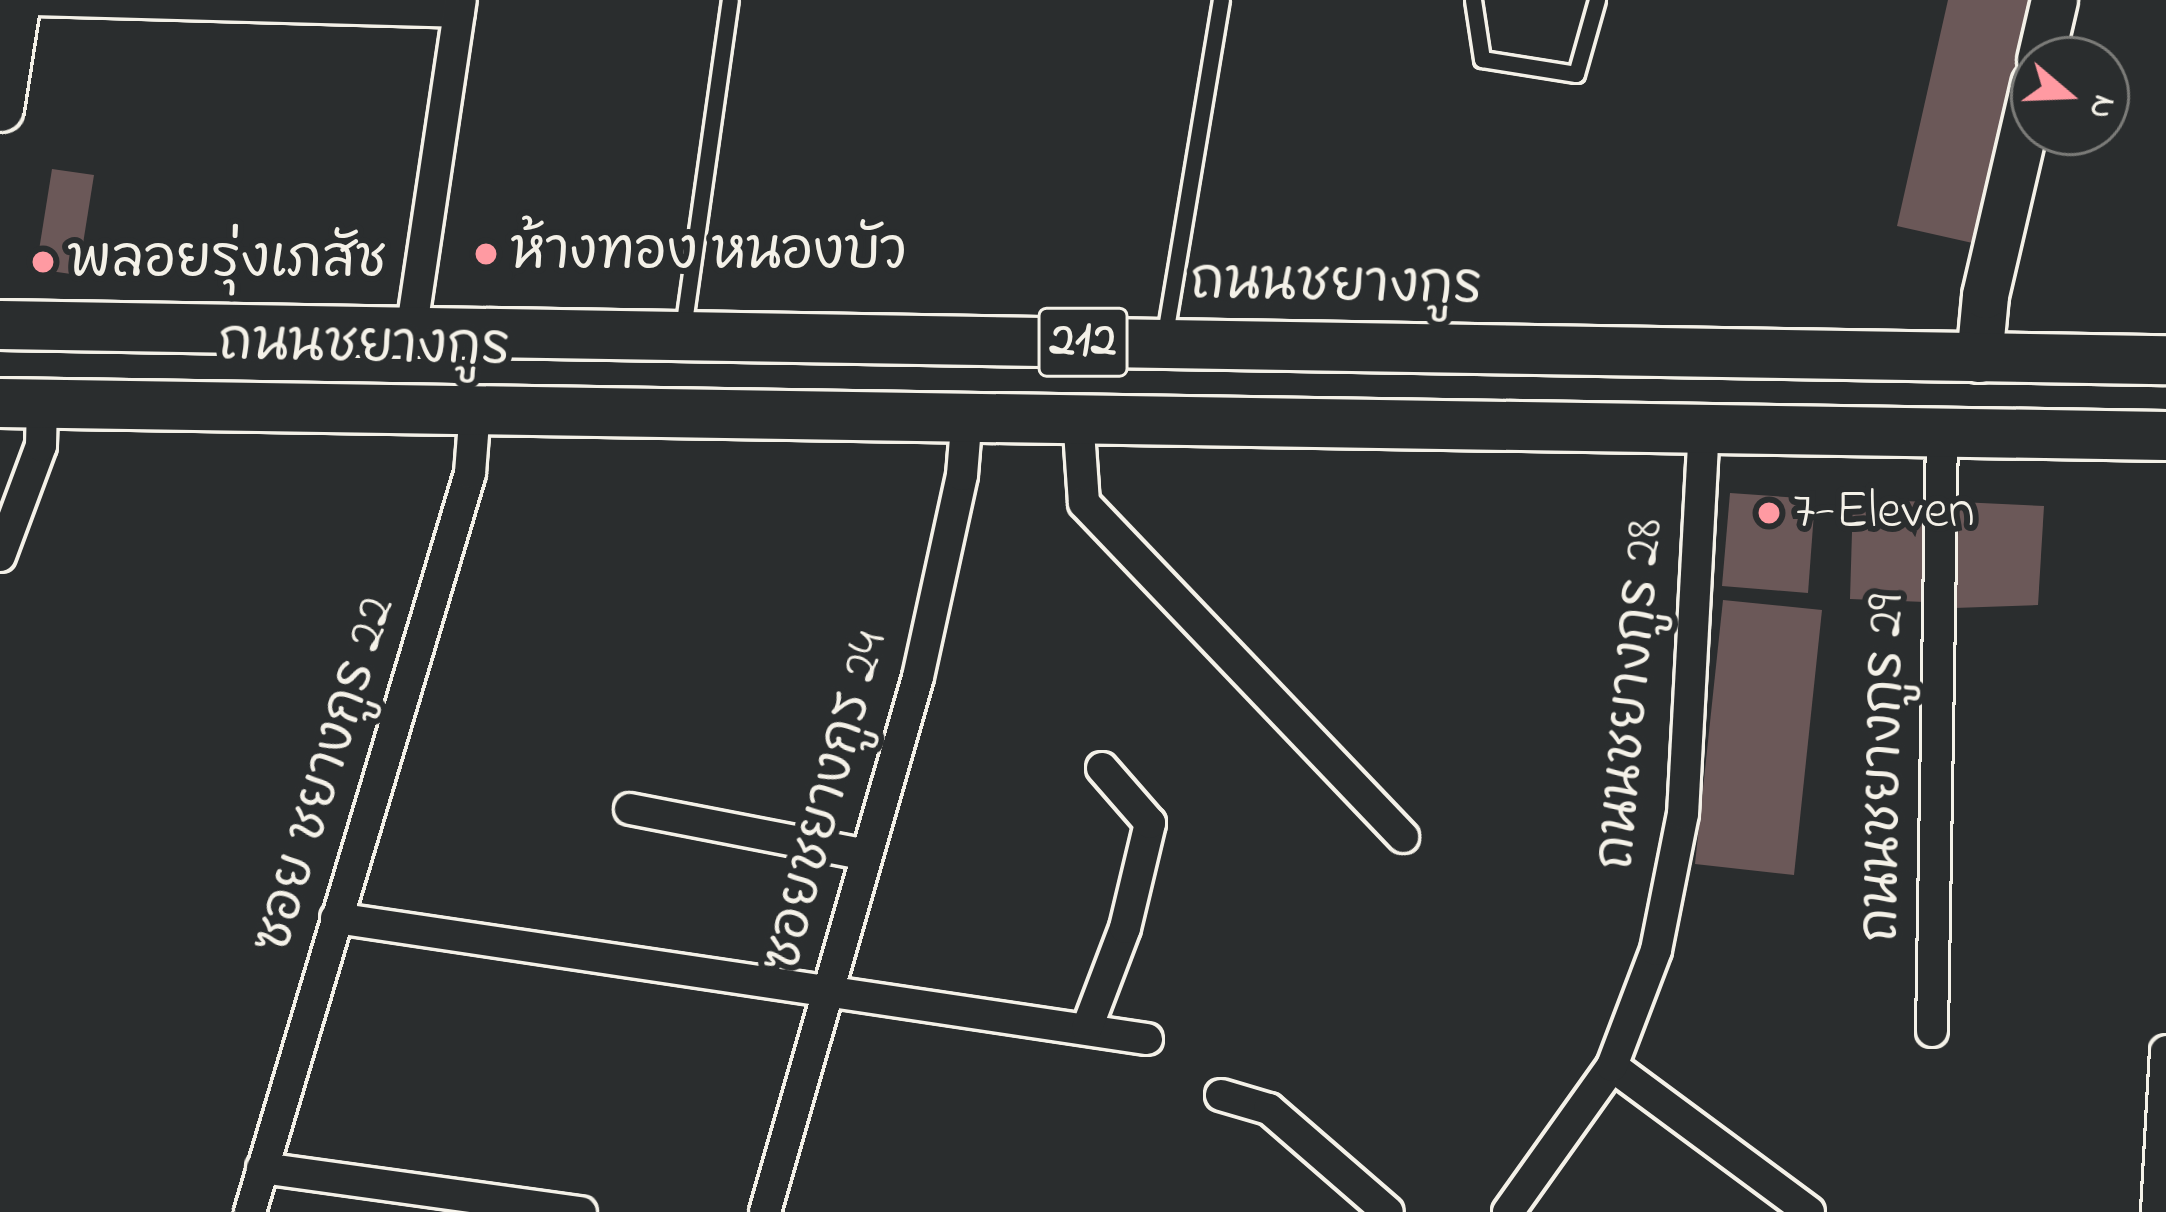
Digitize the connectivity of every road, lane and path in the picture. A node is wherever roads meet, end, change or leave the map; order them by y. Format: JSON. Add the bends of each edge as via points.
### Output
{"nodes":[{"id":1,"x":17,"y":0,"type":"edge"},
{"id":2,"x":31,"y":0,"type":"edge"},
{"id":3,"x":730,"y":0,"type":"edge"},
{"id":4,"x":1221,"y":0,"type":"edge"},
{"id":5,"x":1473,"y":0,"type":"edge"},
{"id":6,"x":1597,"y":0,"type":"edge"},
{"id":7,"x":2054,"y":0,"type":"edge"},
{"id":8,"x":193,"y":4,"type":"edge"},
{"id":9,"x":460,"y":6,"type":"edge"},
{"id":10,"x":2046,"y":36,"type":"edge"},
{"id":11,"x":0,"y":108,"type":"edge"},
{"id":12,"x":2018,"y":156,"type":"edge"},
{"id":13,"x":0,"y":325,"type":"edge"},
{"id":14,"x":411,"y":333,"type":"junction"},
{"id":15,"x":682,"y":338,"type":"junction"},
{"id":16,"x":1163,"y":343,"type":"junction"},
{"id":17,"x":1979,"y":359,"type":"junction"},
{"id":18,"x":2166,"y":360,"type":"edge"},
{"id":19,"x":21,"y":403,"type":"edge"},
{"id":20,"x":476,"y":409,"type":"junction"},
{"id":21,"x":967,"y":414,"type":"junction"},
{"id":22,"x":1078,"y":417,"type":"junction"},
{"id":23,"x":1704,"y":431,"type":"junction"},
{"id":24,"x":1942,"y":435,"type":"junction"},
{"id":25,"x":2166,"y":436,"type":"edge"},
{"id":26,"x":0,"y":556,"type":"edge"},
{"id":27,"x":1102,"y":768,"type":"dead end"},
{"id":28,"x":629,"y":809,"type":"dead end"},
{"id":29,"x":1403,"y":838,"type":"dead end"},
{"id":30,"x":867,"y":855,"type":"junction"},
{"id":31,"x":336,"y":918,"type":"junction"},
{"id":32,"x":828,"y":991,"type":"junction"},
{"id":33,"x":1087,"y":1028,"type":"junction"},
{"id":34,"x":1932,"y":1030,"type":"dead end"},
{"id":35,"x":1147,"y":1039,"type":"dead end"},
{"id":36,"x":2166,"y":1051,"type":"edge"},
{"id":37,"x":1612,"y":1066,"type":"junction"},
{"id":38,"x":1221,"y":1095,"type":"dead end"},
{"id":39,"x":262,"y":1168,"type":"junction"},
{"id":40,"x":250,"y":1212,"type":"edge"},
{"id":41,"x":580,"y":1212,"type":"edge"},
{"id":42,"x":765,"y":1212,"type":"edge"},
{"id":43,"x":1388,"y":1212,"type":"edge"},
{"id":44,"x":1508,"y":1212,"type":"edge"},
{"id":45,"x":1810,"y":1212,"type":"edge"},
{"id":46,"x":2157,"y":1212,"type":"edge"}],
"edges":[{"from":1,"to":11,"type":"street"},
{"from":2,"to":8,"type":"street"},
{"from":3,"to":15,"type":"lane"},
{"from":4,"to":16,"type":"lane"},
{"from":5,"to":6,"type":"lane","via":[[1482,59],[1576,74]]},
{"from":7,"to":10,"type":"street"},
{"from":8,"to":9,"type":"street"},
{"from":9,"to":14,"type":"street"},
{"from":12,"to":17,"type":"street","via":[[1985,295]]},
{"from":13,"to":14,"type":"main road","name":"ถนนชยางกูร","number":"212"},
{"from":14,"to":15,"type":"main road","name":"ถนนชยางกูร","number":"212"},
{"from":15,"to":16,"type":"main road","name":"ถนนชยางกูร","number":"212"},
{"from":16,"to":17,"type":"main road","name":"ถนนชยางกูร","number":"212"},
{"from":17,"to":18,"type":"main road","name":"ถนนชยางกูร","number":"212"},
{"from":19,"to":20,"type":"main road","name":"ถนนชยางกูร","number":"212"},
{"from":19,"to":26,"type":"street","via":[[41,446]]},
{"from":20,"to":21,"type":"main road","name":"ถนนชยางกูร","number":"212"},
{"from":20,"to":31,"type":"street","name":"ซอย ชยางกูร 22","via":[[470,473]]},
{"from":21,"to":22,"type":"main road","name":"ถนนชยางกูร","number":"212"},
{"from":21,"to":30,"type":"street","name":"ซอยชยางกูร 24","via":[[962,475],[919,677]]},
{"from":22,"to":23,"type":"main road","name":"ถนนชยางกูร","number":"212"},
{"from":22,"to":29,"type":"street","via":[[1084,503]]},
{"from":23,"to":24,"type":"main road","name":"ถนนชยางกูร","number":"212"},
{"from":23,"to":37,"type":"street","name":"ถนนชยางกูร 28","via":[[1684,814],[1656,950]]},
{"from":24,"to":25,"type":"main road","name":"ถนนชยางกูร","number":"212"},
{"from":24,"to":34,"type":"street","name":"ถนนชยางกูร 29"},
{"from":27,"to":33,"type":"street","via":[[1150,823],[1125,928]]},
{"from":28,"to":30,"type":"street"},
{"from":30,"to":32,"type":"street","name":"ซอยชยางกูร 24"},
{"from":31,"to":32,"type":"street"},
{"from":31,"to":39,"type":"street","name":"ซอย ชยางกูร 22"},
{"from":32,"to":33,"type":"street"},
{"from":32,"to":42,"type":"street","name":"ซอยชยางกูร 24"},
{"from":33,"to":35,"type":"street"},
{"from":36,"to":46,"type":"street"},
{"from":37,"to":44,"type":"street","name":"ถนนชยางกูร 28"},
{"from":37,"to":45,"type":"street"},
{"from":38,"to":43,"type":"street","via":[[1269,1109]]},
{"from":39,"to":40,"type":"street","name":"ซอย ชยางกูร 22"},
{"from":39,"to":41,"type":"street"}]}
